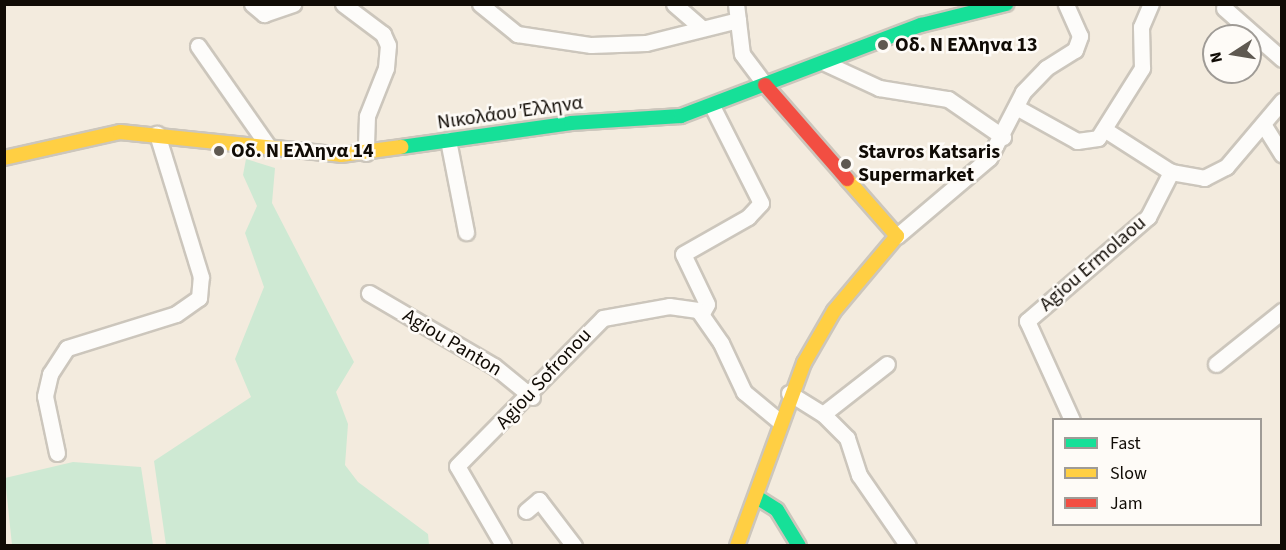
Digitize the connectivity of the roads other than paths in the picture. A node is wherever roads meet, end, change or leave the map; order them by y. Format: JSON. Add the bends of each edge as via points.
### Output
{"nodes":[{"id":1,"x":252,"y":4,"type":"edge"},
{"id":2,"x":293,"y":4,"type":"edge"},
{"id":3,"x":343,"y":4,"type":"edge"},
{"id":4,"x":480,"y":4,"type":"edge"},
{"id":5,"x":674,"y":4,"type":"edge"},
{"id":6,"x":1006,"y":4,"type":"edge"},
{"id":7,"x":1066,"y":4,"type":"edge"},
{"id":8,"x":1151,"y":4,"type":"edge"},
{"id":9,"x":1224,"y":8,"type":"dead end"},
{"id":10,"x":737,"y":12,"type":"edge"},
{"id":11,"x":700,"y":27,"type":"junction"},
{"id":12,"x":198,"y":46,"type":"dead end"},
{"id":13,"x":1281,"y":59,"type":"edge"},
{"id":14,"x":825,"y":63,"type":"junction"},
{"id":15,"x":765,"y":86,"type":"junction"},
{"id":16,"x":1281,"y":101,"type":"edge"},
{"id":17,"x":1016,"y":107,"type":"junction"},
{"id":18,"x":713,"y":108,"type":"junction"},
{"id":19,"x":1263,"y":124,"type":"junction"},
{"id":20,"x":1107,"y":130,"type":"junction"},
{"id":21,"x":157,"y":134,"type":"junction"},
{"id":22,"x":1004,"y":136,"type":"junction"},
{"id":23,"x":448,"y":140,"type":"junction"},
{"id":24,"x":270,"y":148,"type":"junction"},
{"id":25,"x":366,"y":153,"type":"junction"},
{"id":26,"x":1281,"y":155,"type":"edge"},
{"id":27,"x":4,"y":158,"type":"edge"},
{"id":28,"x":1171,"y":172,"type":"junction"},
{"id":29,"x":466,"y":232,"type":"dead end"},
{"id":30,"x":897,"y":236,"type":"junction"},
{"id":31,"x":369,"y":293,"type":"dead end"},
{"id":32,"x":1281,"y":311,"type":"edge"},
{"id":33,"x":702,"y":313,"type":"junction"},
{"id":34,"x":887,"y":364,"type":"dead end"},
{"id":35,"x":1216,"y":364,"type":"dead end"},
{"id":36,"x":789,"y":393,"type":"junction"},
{"id":37,"x":532,"y":397,"type":"junction"},
{"id":38,"x":823,"y":414,"type":"junction"},
{"id":39,"x":1071,"y":418,"type":"edge"},
{"id":40,"x":779,"y":421,"type":"junction"},
{"id":41,"x":57,"y":453,"type":"dead end"},
{"id":42,"x":758,"y":498,"type":"junction"},
{"id":43,"x":526,"y":511,"type":"dead end"},
{"id":44,"x":503,"y":545,"type":"edge"},
{"id":45,"x":574,"y":546,"type":"edge"},
{"id":46,"x":737,"y":546,"type":"edge"},
{"id":47,"x":800,"y":546,"type":"edge"},
{"id":48,"x":908,"y":546,"type":"edge"}],
"edges":[{"from":1,"to":2,"type":"street","via":[[264,14]]},
{"from":3,"to":25,"type":"street","via":[[383,34],[388,45],[386,68],[367,116]]},
{"from":4,"to":11,"type":"street","via":[[517,34],[569,43],[646,43]]},
{"from":5,"to":11,"type":"street"},
{"from":6,"to":14,"type":"street","name":"Νικολάου Έλληνα","via":[[921,24]]},
{"from":7,"to":17,"type":"street","via":[[1080,42],[1034,79]]},
{"from":8,"to":20,"type":"street","via":[[1141,27],[1142,68]]},
{"from":9,"to":13,"type":"street"},
{"from":10,"to":11,"type":"street"},
{"from":10,"to":15,"type":"street","via":[[742,54]]},
{"from":12,"to":24,"type":"street"},
{"from":14,"to":15,"type":"street","name":"Νικολάου Έλληνα"},
{"from":14,"to":22,"type":"street","via":[[879,88],[948,99]]},
{"from":15,"to":18,"type":"street","name":"Νικολάου Έλληνα"},
{"from":15,"to":30,"type":"street"},
{"from":16,"to":19,"type":"street"},
{"from":17,"to":20,"type":"street","via":[[1077,141],[1090,141]]},
{"from":17,"to":22,"type":"street"},
{"from":18,"to":23,"type":"street","name":"Νικολάου Έλληνα"},
{"from":18,"to":33,"type":"street","via":[[761,203],[748,217],[683,254],[707,304]]},
{"from":19,"to":26,"type":"street"},
{"from":19,"to":28,"type":"street","via":[[1216,174],[1194,180]]},
{"from":20,"to":28,"type":"street"},
{"from":21,"to":24,"type":"street","name":"Νικολάου Έλληνα"},
{"from":21,"to":27,"type":"street","name":"Νικολάου Έλληνα","via":[[103,134]]},
{"from":21,"to":41,"type":"street","via":[[201,277],[199,298],[176,314],[67,348],[50,374],[45,396]]},
{"from":22,"to":30,"type":"street","via":[[990,158]]},
{"from":23,"to":25,"type":"street","name":"Νικολάου Έλληνα"},
{"from":23,"to":29,"type":"street"},
{"from":24,"to":25,"type":"street","name":"Νικολάου Έλληνα","via":[[320,155]]},
{"from":28,"to":39,"type":"street","name":"Agiou Ermolaou","via":[[1148,217],[1027,321]]},
{"from":30,"to":36,"type":"street","via":[[834,311]]},
{"from":31,"to":37,"type":"street","name":"Agiou Panton","via":[[494,366]]},
{"from":32,"to":35,"type":"street"},
{"from":33,"to":37,"type":"street","name":"Agiou Sofronou","via":[[669,306],[603,318]]},
{"from":33,"to":40,"type":"street","via":[[744,392]]},
{"from":34,"to":38,"type":"street"},
{"from":36,"to":38,"type":"street"},
{"from":36,"to":40,"type":"street"},
{"from":37,"to":44,"type":"street","name":"Agiou Sofronou","via":[[457,466]]},
{"from":38,"to":48,"type":"street","via":[[847,438],[860,475]]},
{"from":40,"to":42,"type":"street"},
{"from":42,"to":46,"type":"street"},
{"from":42,"to":47,"type":"street","via":[[777,510]]},
{"from":43,"to":45,"type":"street","via":[[540,500]]}]}
